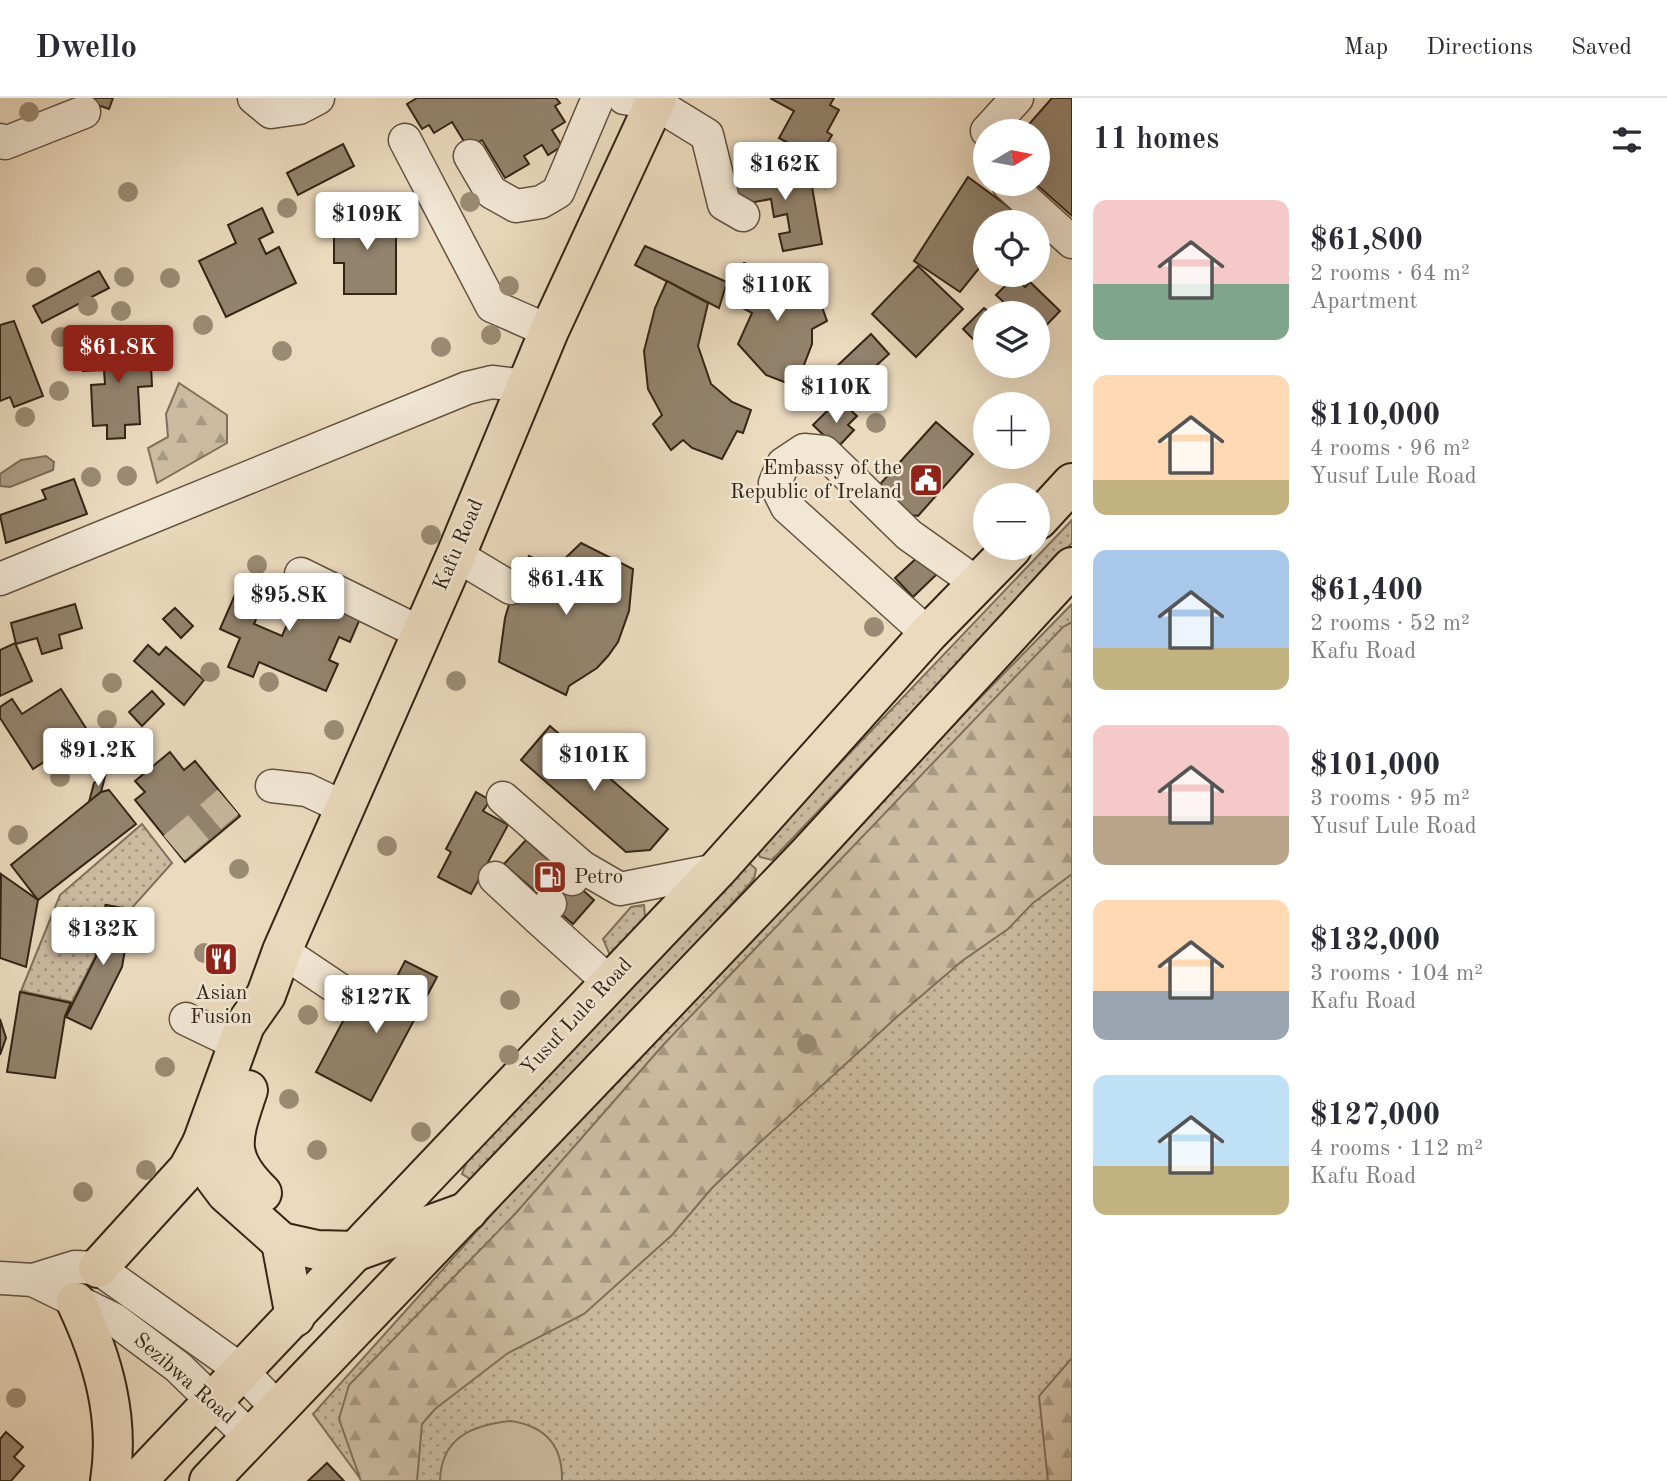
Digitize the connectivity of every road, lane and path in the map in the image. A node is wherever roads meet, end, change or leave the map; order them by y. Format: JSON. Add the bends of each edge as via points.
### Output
{"nodes":[{"id":1,"x":254,"y":98,"type":"edge"},
{"id":2,"x":318,"y":98,"type":"edge"},
{"id":3,"x":598,"y":98,"type":"edge"},
{"id":4,"x":1017,"y":98,"type":"edge"},
{"id":5,"x":645,"y":100,"type":"edge"},
{"id":6,"x":83,"y":112,"type":"dead end"},
{"id":7,"x":998,"y":119,"type":"edge"},
{"id":8,"x":0,"y":140,"type":"edge"},
{"id":9,"x":405,"y":140,"type":"dead end"},
{"id":10,"x":470,"y":156,"type":"dead end"},
{"id":11,"x":1021,"y":196,"type":"edge"},
{"id":12,"x":743,"y":215,"type":"dead end"},
{"id":13,"x":1072,"y":242,"type":"edge"},
{"id":14,"x":549,"y":331,"type":"junction"},
{"id":15,"x":526,"y":386,"type":"junction"},
{"id":16,"x":1072,"y":483,"type":"edge"},
{"id":17,"x":1050,"y":507,"type":"edge"},
{"id":18,"x":456,"y":555,"type":"junction"},
{"id":19,"x":1001,"y":560,"type":"edge"},
{"id":20,"x":1072,"y":567,"type":"edge"},
{"id":21,"x":301,"y":573,"type":"dead end"},
{"id":22,"x":0,"y":579,"type":"edge"},
{"id":23,"x":978,"y":584,"type":"junction"},
{"id":24,"x":512,"y":588,"type":"dead end"},
{"id":25,"x":421,"y":633,"type":"junction"},
{"id":26,"x":928,"y":635,"type":"junction"},
{"id":27,"x":272,"y":786,"type":"dead end"},
{"id":28,"x":503,"y":797,"type":"dead end"},
{"id":29,"x":345,"y":807,"type":"junction"},
{"id":30,"x":775,"y":807,"type":"junction"},
{"id":31,"x":808,"y":854,"type":"junction"},
{"id":32,"x":717,"y":870,"type":"junction"},
{"id":33,"x":495,"y":878,"type":"dead end"},
{"id":34,"x":282,"y":951,"type":"junction"},
{"id":35,"x":609,"y":982,"type":"junction"},
{"id":36,"x":266,"y":995,"type":"junction"},
{"id":37,"x":355,"y":1000,"type":"dead end"},
{"id":38,"x":186,"y":1019,"type":"dead end"},
{"id":39,"x":238,"y":1044,"type":"junction"},
{"id":40,"x":202,"y":1143,"type":"junction"},
{"id":41,"x":468,"y":1211,"type":"junction"},
{"id":42,"x":368,"y":1237,"type":"junction"},
{"id":43,"x":281,"y":1242,"type":"junction"},
{"id":44,"x":98,"y":1268,"type":"junction"},
{"id":45,"x":0,"y":1278,"type":"edge"},
{"id":46,"x":33,"y":1280,"type":"junction"},
{"id":47,"x":76,"y":1302,"type":"junction"},
{"id":48,"x":295,"y":1317,"type":"junction"},
{"id":49,"x":241,"y":1370,"type":"junction"},
{"id":50,"x":213,"y":1400,"type":"junction"},
{"id":51,"x":277,"y":1408,"type":"junction"},
{"id":52,"x":251,"y":1438,"type":"junction"},
{"id":53,"x":110,"y":1481,"type":"edge"},
{"id":54,"x":137,"y":1481,"type":"edge"},
{"id":55,"x":209,"y":1481,"type":"edge"}],
"edges":[{"from":1,"to":2,"type":"street","via":[[271,112],[299,108]]},
{"from":3,"to":10,"type":"street","via":[[558,191],[541,202],[516,206],[491,192]]},
{"from":4,"to":7,"type":"street"},
{"from":5,"to":12,"type":"street","via":[[707,135],[723,204]]},
{"from":5,"to":14,"type":"main road","name":"Kafu Road"},
{"from":6,"to":8,"type":"street","via":[[5,143]]},
{"from":9,"to":14,"type":"street","via":[[492,306]]},
{"from":11,"to":13,"type":"street"},
{"from":14,"to":15,"type":"main road","name":"Kafu Road"},
{"from":15,"to":18,"type":"main road","name":"Kafu Road"},
{"from":15,"to":22,"type":"street","via":[[492,382],[467,388]]},
{"from":16,"to":17,"type":"main road"},
{"from":18,"to":24,"type":"street"},
{"from":18,"to":25,"type":"main road","name":"Kafu Road"},
{"from":19,"to":23,"type":"main road","name":"Yusuf Lule Road"},
{"from":20,"to":31,"type":"main road"},
{"from":21,"to":25,"type":"street"},
{"from":23,"to":26,"type":"main road","name":"Yusuf Lule Road"},
{"from":23,"to":26,"type":"street","via":[[909,535],[824,452],[804,450],[783,464],[775,483],[787,508]]},
{"from":25,"to":29,"type":"main road","name":"Kafu Road"},
{"from":26,"to":30,"type":"main road","name":"Yusuf Lule Road"},
{"from":27,"to":29,"type":"street","via":[[307,790]]},
{"from":28,"to":32,"type":"street","via":[[577,873],[620,889]]},
{"from":29,"to":34,"type":"main road","name":"Kafu Road"},
{"from":30,"to":31,"type":"main road"},
{"from":30,"to":32,"type":"main road","name":"Yusuf Lule Road"},
{"from":31,"to":41,"type":"main road"},
{"from":32,"to":35,"type":"main road","name":"Yusuf Lule Road"},
{"from":33,"to":35,"type":"street","via":[[544,911]]},
{"from":34,"to":36,"type":"main road","name":"Kafu Road"},
{"from":34,"to":37,"type":"street"},
{"from":35,"to":42,"type":"main road","name":"Yusuf Lule Road"},
{"from":36,"to":39,"type":"main road","name":"Kafu Road"},
{"from":36,"to":42,"type":"main road","name":"Kafu Road","via":[[272,1018],[233,1138],[233,1152],[240,1168],[269,1200],[301,1223]]},
{"from":38,"to":39,"type":"street"},
{"from":39,"to":40,"type":"main road","name":"Kafu Road"},
{"from":40,"to":43,"type":"main road","name":"Kafu Road","via":[[214,1177],[226,1193]]},
{"from":40,"to":44,"type":"main road","via":[[187,1169]]},
{"from":41,"to":42,"type":"main road","name":"Kafu Road"},
{"from":41,"to":51,"type":"main road"},
{"from":42,"to":43,"type":"main road","name":"Kafu Road","via":[[317,1250]]},
{"from":42,"to":48,"type":"main road","name":"Yusuf Lule Road"},
{"from":43,"to":48,"type":"main road"},
{"from":44,"to":46,"type":"street","via":[[75,1267]]},
{"from":44,"to":49,"type":"street"},
{"from":45,"to":46,"type":"street","name":"Sezibwa Road"},
{"from":46,"to":47,"type":"street","name":"Sezibwa Road"},
{"from":47,"to":50,"type":"street","name":"Sezibwa Road","via":[[115,1320]]},
{"from":47,"to":53,"type":"main road","via":[[90,1330],[111,1405],[115,1452]]},
{"from":48,"to":49,"type":"main road","name":"Yusuf Lule Road"},
{"from":49,"to":50,"type":"main road","name":"Yusuf Lule Road"},
{"from":49,"to":51,"type":"street"},
{"from":50,"to":52,"type":"street","name":"Sezibwa Road"},
{"from":50,"to":54,"type":"main road","name":"Yusuf Lule Road"},
{"from":51,"to":52,"type":"main road"},
{"from":52,"to":55,"type":"main road"}]}
